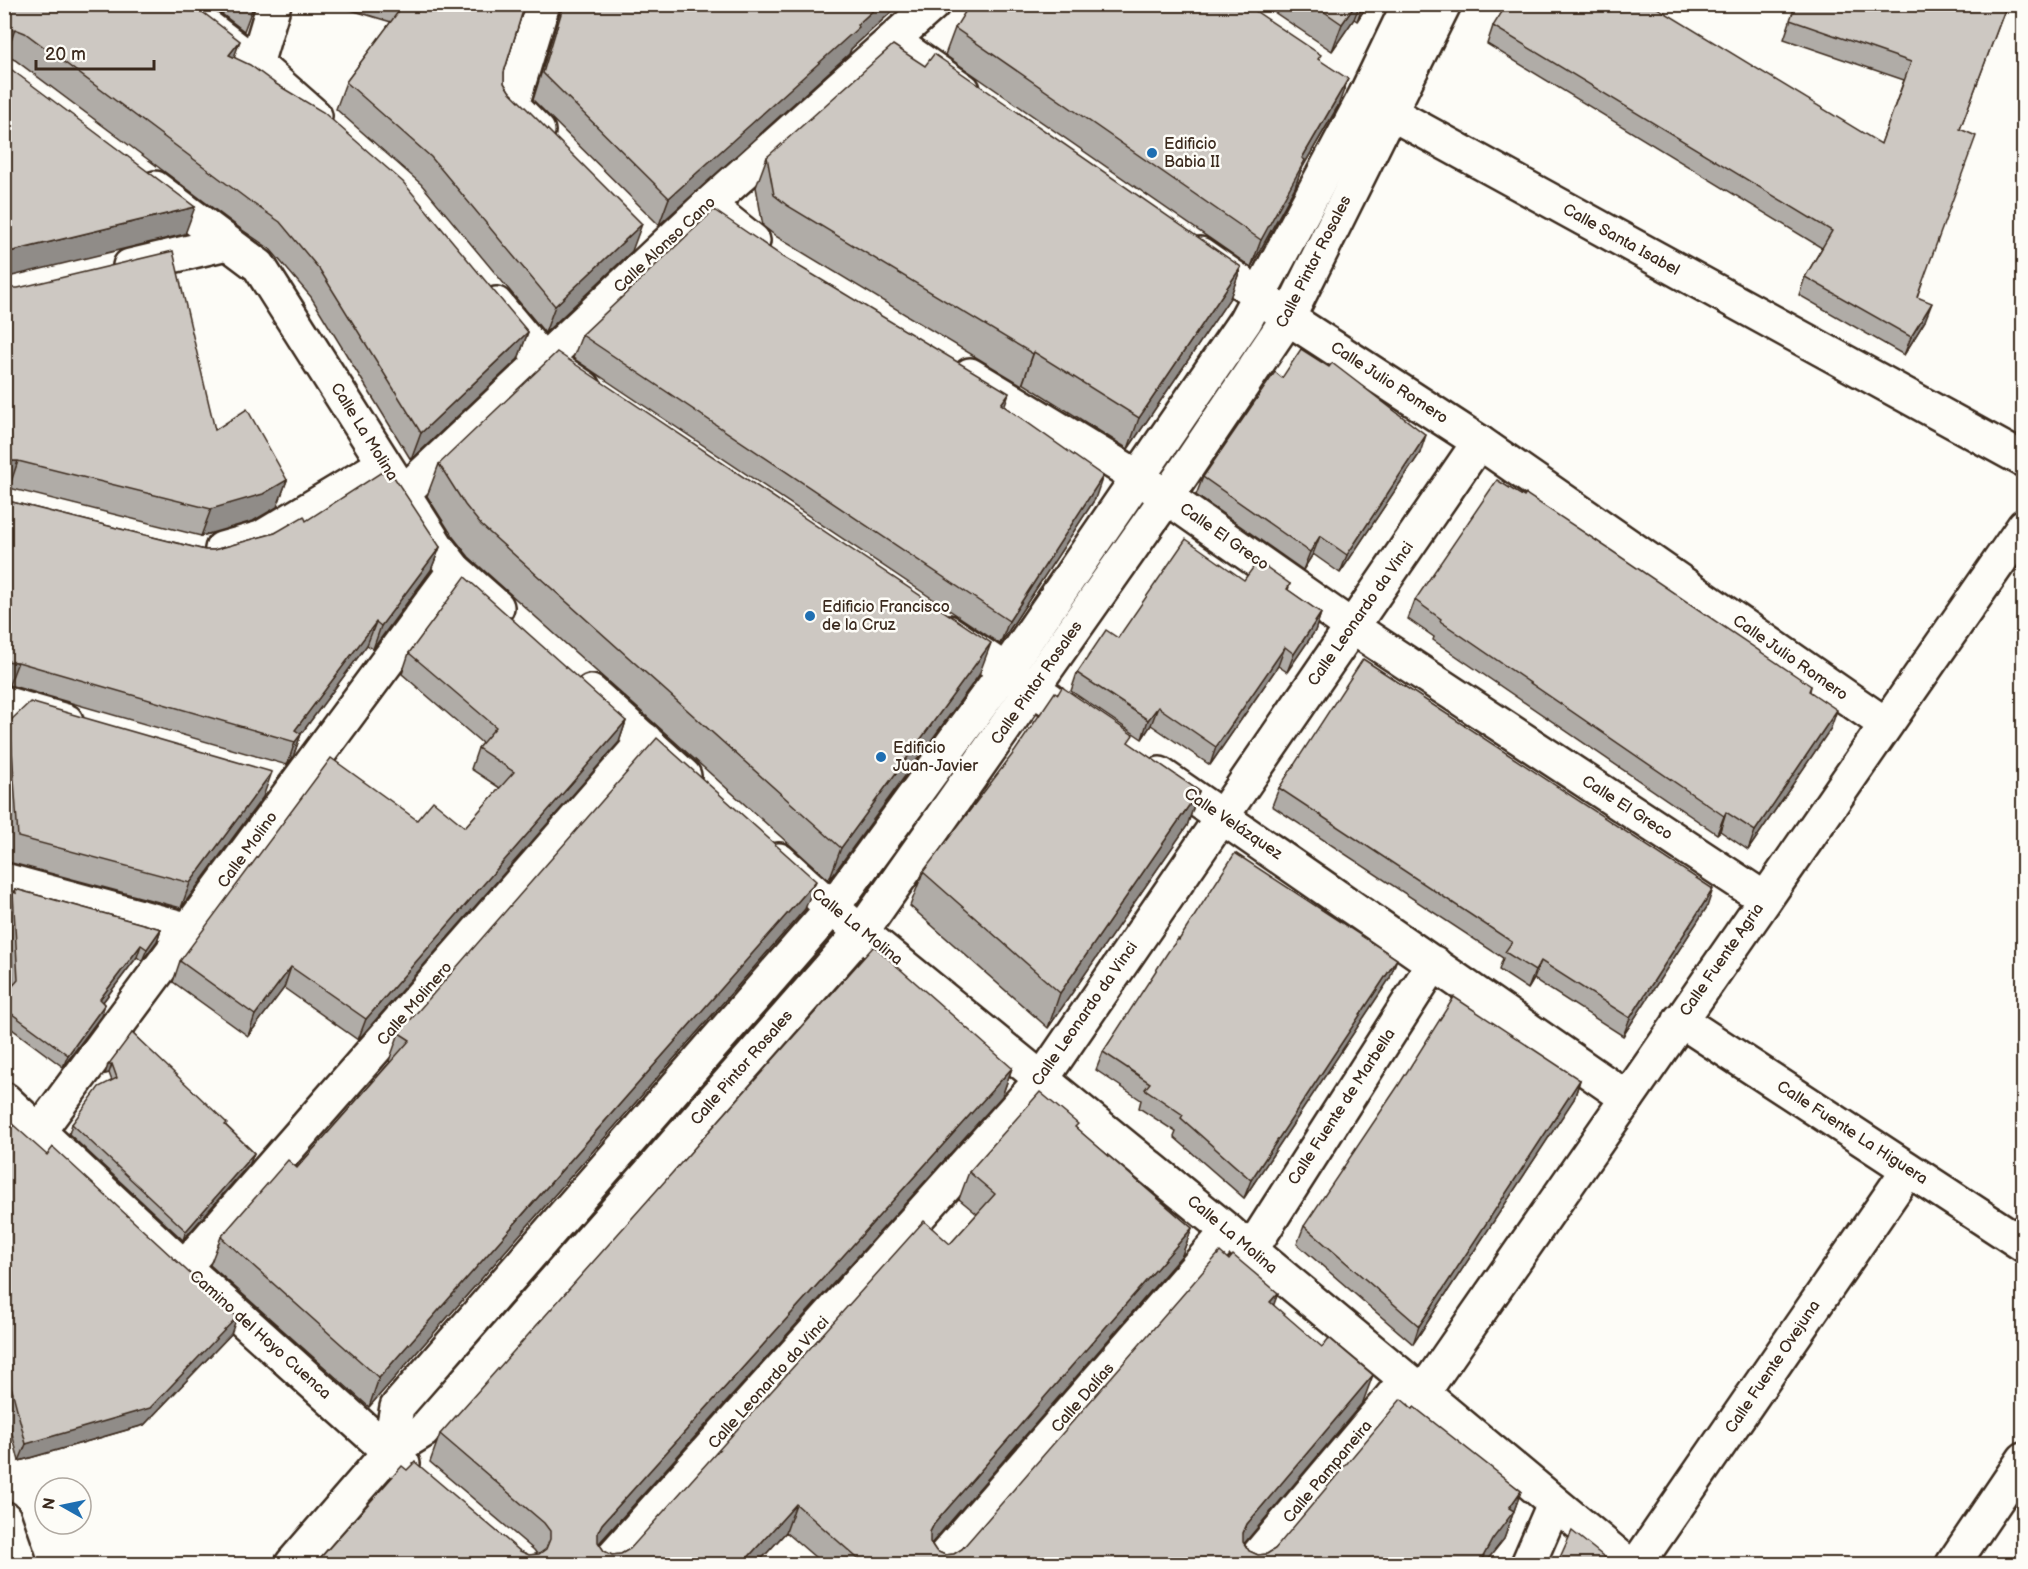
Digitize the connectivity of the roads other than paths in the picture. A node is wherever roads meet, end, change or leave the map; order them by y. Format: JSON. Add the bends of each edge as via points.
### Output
{"nodes":[{"id":1,"x":177,"y":4,"type":"edge"},
{"id":2,"x":274,"y":4,"type":"edge"},
{"id":3,"x":543,"y":4,"type":"edge"},
{"id":4,"x":933,"y":4,"type":"edge"},
{"id":5,"x":1409,"y":4,"type":"edge"},
{"id":6,"x":1444,"y":4,"type":"edge"},
{"id":7,"x":893,"y":41,"type":"junction"},
{"id":8,"x":256,"y":64,"type":"junction"},
{"id":9,"x":1336,"y":76,"type":"edge"},
{"id":10,"x":1377,"y":104,"type":"junction"},
{"id":11,"x":989,"y":108,"type":"edge"},
{"id":12,"x":336,"y":134,"type":"edge"},
{"id":13,"x":561,"y":154,"type":"edge"},
{"id":14,"x":134,"y":173,"type":"edge"},
{"id":15,"x":708,"y":205,"type":"junction"},
{"id":16,"x":1173,"y":235,"type":"edge"},
{"id":17,"x":227,"y":243,"type":"junction"},
{"id":18,"x":776,"y":258,"type":"edge"},
{"id":19,"x":105,"y":272,"type":"edge"},
{"id":20,"x":475,"y":278,"type":"edge"},
{"id":21,"x":1259,"y":295,"type":"junction"},
{"id":22,"x":1288,"y":318,"type":"junction"},
{"id":23,"x":543,"y":360,"type":"junction"},
{"id":24,"x":947,"y":362,"type":"edge"},
{"id":25,"x":612,"y":406,"type":"edge"},
{"id":26,"x":1479,"y":442,"type":"junction"},
{"id":27,"x":2024,"y":460,"type":"edge"},
{"id":28,"x":384,"y":464,"type":"junction"},
{"id":29,"x":1138,"y":477,"type":"junction"},
{"id":30,"x":403,"y":493,"type":"junction"},
{"id":31,"x":1167,"y":497,"type":"junction"},
{"id":32,"x":2024,"y":525,"type":"edge"},
{"id":33,"x":189,"y":552,"type":"edge"},
{"id":34,"x":455,"y":570,"type":"junction"},
{"id":35,"x":927,"y":618,"type":"edge"},
{"id":36,"x":515,"y":624,"type":"edge"},
{"id":37,"x":1352,"y":627,"type":"junction"},
{"id":38,"x":567,"y":670,"type":"edge"},
{"id":39,"x":1006,"y":670,"type":"junction"},
{"id":40,"x":1033,"y":688,"type":"junction"},
{"id":41,"x":4,"y":703,"type":"edge"},
{"id":42,"x":1072,"y":715,"type":"edge"},
{"id":43,"x":1886,"y":724,"type":"junction"},
{"id":44,"x":94,"y":729,"type":"edge"},
{"id":45,"x":645,"y":740,"type":"junction"},
{"id":46,"x":1132,"y":755,"type":"edge"},
{"id":47,"x":262,"y":777,"type":"edge"},
{"id":48,"x":295,"y":787,"type":"junction"},
{"id":49,"x":707,"y":796,"type":"edge"},
{"id":50,"x":1222,"y":815,"type":"junction"},
{"id":51,"x":760,"y":844,"type":"edge"},
{"id":52,"x":4,"y":880,"type":"edge"},
{"id":53,"x":1765,"y":898,"type":"junction"},
{"id":54,"x":832,"y":908,"type":"junction"},
{"id":55,"x":189,"y":930,"type":"junction"},
{"id":56,"x":862,"y":931,"type":"junction"},
{"id":57,"x":1434,"y":963,"type":"junction"},
{"id":58,"x":1680,"y":1020,"type":"junction"},
{"id":59,"x":1042,"y":1079,"type":"junction"},
{"id":60,"x":1627,"y":1098,"type":"junction"},
{"id":61,"x":4,"y":1099,"type":"edge"},
{"id":62,"x":40,"y":1130,"type":"junction"},
{"id":63,"x":1908,"y":1170,"type":"junction"},
{"id":64,"x":1239,"y":1240,"type":"junction"},
{"id":65,"x":2024,"y":1245,"type":"edge"},
{"id":66,"x":184,"y":1267,"type":"junction"},
{"id":67,"x":1414,"y":1387,"type":"junction"},
{"id":68,"x":389,"y":1452,"type":"junction"},
{"id":69,"x":2024,"y":1459,"type":"edge"},
{"id":70,"x":425,"y":1482,"type":"edge"},
{"id":71,"x":1554,"y":1504,"type":"junction"},
{"id":72,"x":4,"y":1518,"type":"edge"},
{"id":73,"x":20,"y":1564,"type":"edge"},
{"id":74,"x":292,"y":1564,"type":"edge"},
{"id":75,"x":606,"y":1564,"type":"edge"},
{"id":76,"x":938,"y":1564,"type":"edge"},
{"id":77,"x":1251,"y":1564,"type":"edge"},
{"id":78,"x":1528,"y":1564,"type":"edge"},
{"id":79,"x":1628,"y":1564,"type":"edge"},
{"id":80,"x":1637,"y":1564,"type":"edge"},
{"id":81,"x":1953,"y":1564,"type":"edge"}],
"edges":[{"from":1,"to":8,"type":"street"},
{"from":2,"to":8,"type":"street"},
{"from":3,"to":13,"type":"street","via":[[512,105]]},
{"from":4,"to":7,"type":"street","name":"Calle Alonso Cano"},
{"from":5,"to":10,"type":"street","name":"Calle Pintor Rosales"},
{"from":6,"to":10,"type":"street","name":"Calle Pintor Rosales"},
{"from":7,"to":11,"type":"street"},
{"from":7,"to":15,"type":"street","name":"Calle Alonso Cano"},
{"from":8,"to":12,"type":"street"},
{"from":9,"to":10,"type":"street","name":"Calle Santa Isabel"},
{"from":10,"to":21,"type":"street","name":"Calle Pintor Rosales"},
{"from":10,"to":22,"type":"street","name":"Calle Pintor Rosales"},
{"from":10,"to":27,"type":"street","name":"Calle Santa Isabel"},
{"from":14,"to":17,"type":"street","name":"Calle La Molina"},
{"from":15,"to":18,"type":"street"},
{"from":15,"to":23,"type":"street","name":"Calle Alonso Cano","via":[[650,243]]},
{"from":16,"to":21,"type":"street","name":"Calle Julio Romero"},
{"from":17,"to":19,"type":"street"},
{"from":17,"to":28,"type":"street","name":"Calle La Molina","via":[[259,266]]},
{"from":20,"to":23,"type":"street"},
{"from":21,"to":22,"type":"street","name":"Calle Julio Romero"},
{"from":21,"to":29,"type":"street","name":"Calle Pintor Rosales"},
{"from":22,"to":26,"type":"street","name":"Calle Julio Romero"},
{"from":22,"to":31,"type":"street","name":"Calle Pintor Rosales"},
{"from":23,"to":25,"type":"street"},
{"from":23,"to":30,"type":"street","name":"Calle Alonso Cano"},
{"from":24,"to":29,"type":"street","name":"Calle El Greco"},
{"from":26,"to":37,"type":"street","name":"Calle Leonardo da Vinci"},
{"from":26,"to":43,"type":"street","name":"Calle Julio Romero"},
{"from":28,"to":30,"type":"street","name":"Calle La Molina"},
{"from":28,"to":33,"type":"street","via":[[261,538],[201,555]]},
{"from":29,"to":31,"type":"street","name":"Calle El Greco"},
{"from":29,"to":39,"type":"street","name":"Calle Pintor Rosales"},
{"from":30,"to":34,"type":"street","name":"Calle La Molina"},
{"from":31,"to":37,"type":"street","name":"Calle El Greco"},
{"from":31,"to":40,"type":"street","name":"Calle Pintor Rosales"},
{"from":32,"to":43,"type":"street","name":"Calle Fuente Agria"},
{"from":34,"to":36,"type":"street","name":"Calle La Molina"},
{"from":34,"to":48,"type":"street","name":"Calle Molino"},
{"from":35,"to":39,"type":"street"},
{"from":37,"to":50,"type":"street","name":"Calle Leonardo da Vinci"},
{"from":37,"to":53,"type":"street","name":"Calle El Greco"},
{"from":38,"to":45,"type":"street"},
{"from":39,"to":40,"type":"street"},
{"from":39,"to":54,"type":"street","name":"Calle Pintor Rosales"},
{"from":40,"to":42,"type":"street"},
{"from":40,"to":56,"type":"street","name":"Calle Pintor Rosales"},
{"from":41,"to":44,"type":"street"},
{"from":43,"to":53,"type":"street","name":"Calle Fuente Agria"},
{"from":45,"to":49,"type":"street"},
{"from":45,"to":66,"type":"street","name":"Calle Molinero"},
{"from":46,"to":50,"type":"street","name":"Calle Velázquez"},
{"from":47,"to":48,"type":"street"},
{"from":48,"to":55,"type":"street","name":"Calle Molino"},
{"from":50,"to":57,"type":"street","name":"Calle Velázquez"},
{"from":50,"to":59,"type":"street","name":"Calle Leonardo da Vinci"},
{"from":51,"to":54,"type":"street","name":"Calle La Molina"},
{"from":52,"to":55,"type":"street"},
{"from":53,"to":58,"type":"street","name":"Calle Fuente Agria"},
{"from":54,"to":56,"type":"street","name":"Calle La Molina"},
{"from":54,"to":68,"type":"street","name":"Calle Pintor Rosales","via":[[397,1407]]},
{"from":55,"to":62,"type":"street","name":"Calle Molino"},
{"from":56,"to":59,"type":"street","name":"Calle La Molina"},
{"from":56,"to":68,"type":"street","name":"Calle Pintor Rosales","via":[[423,1431]]},
{"from":57,"to":60,"type":"street","name":"Calle Velázquez"},
{"from":57,"to":64,"type":"street","name":"Calle Fuente de Marbella"},
{"from":58,"to":60,"type":"street","name":"Calle Fuente Agria"},
{"from":58,"to":63,"type":"street","name":"Calle Fuente La Higuera"},
{"from":59,"to":64,"type":"street","name":"Calle La Molina"},
{"from":59,"to":75,"type":"street","name":"Calle Leonardo da Vinci"},
{"from":60,"to":67,"type":"street","name":"Calle Fuente Agria"},
{"from":61,"to":62,"type":"street","name":"Camino del Hoyo Cuenca"},
{"from":62,"to":66,"type":"street","name":"Camino del Hoyo Cuenca"},
{"from":63,"to":65,"type":"street","name":"Calle Fuente La Higuera"},
{"from":63,"to":80,"type":"street","name":"Calle Fuente Ovejuna"},
{"from":64,"to":67,"type":"street","name":"Calle La Molina"},
{"from":64,"to":76,"type":"street","name":"Calle Dalías"},
{"from":66,"to":68,"type":"street","name":"Camino del Hoyo Cuenca"},
{"from":67,"to":71,"type":"street","name":"Calle La Molina"},
{"from":67,"to":77,"type":"street","name":"Calle Pampaneira"},
{"from":68,"to":70,"type":"street","name":"Camino del Hoyo Cuenca"},
{"from":68,"to":74,"type":"street","name":"Calle Pintor Rosales"},
{"from":69,"to":81,"type":"street"},
{"from":71,"to":78,"type":"street"},
{"from":71,"to":79,"type":"street","name":"Calle La Molina"},
{"from":72,"to":73,"type":"street"}]}
